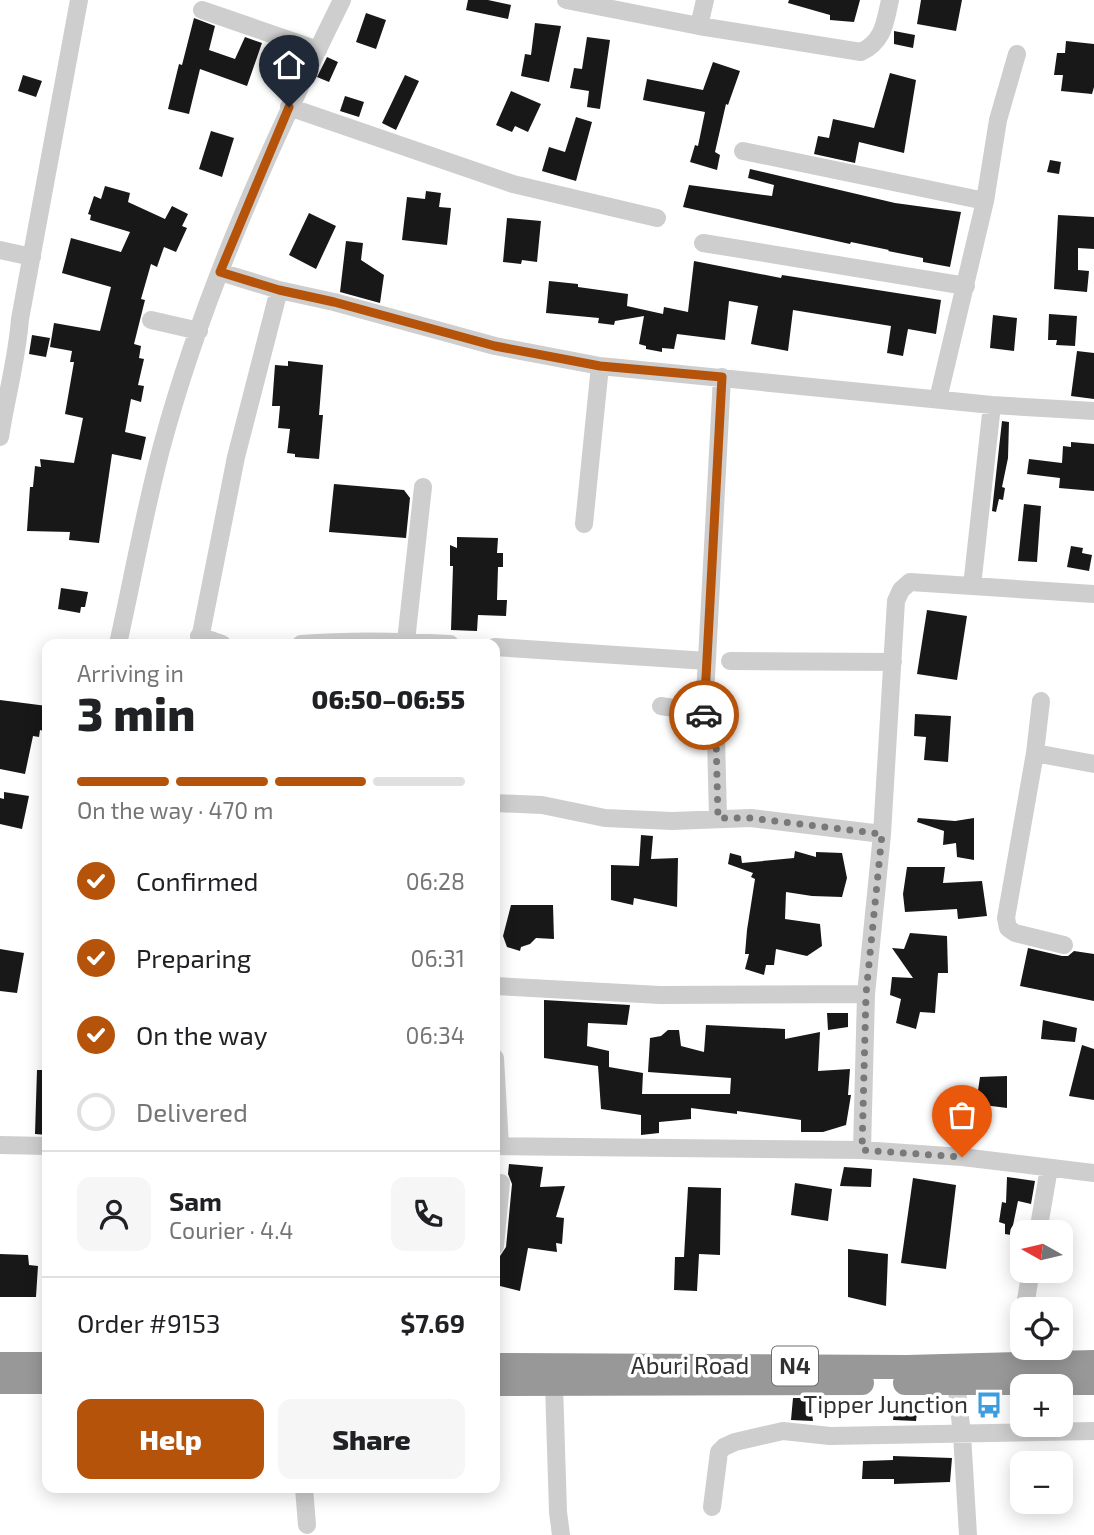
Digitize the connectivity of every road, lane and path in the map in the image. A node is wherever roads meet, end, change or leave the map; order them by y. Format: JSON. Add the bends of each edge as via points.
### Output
{"nodes":[{"id":1,"x":79,"y":0,"type":"edge"},
{"id":2,"x":342,"y":0,"type":"edge"},
{"id":3,"x":566,"y":0,"type":"edge"},
{"id":4,"x":705,"y":0,"type":"edge"},
{"id":5,"x":890,"y":0,"type":"edge"},
{"id":6,"x":646,"y":8,"type":"edge"},
{"id":7,"x":202,"y":10,"type":"dead end"},
{"id":8,"x":699,"y":26,"type":"junction"},
{"id":9,"x":318,"y":50,"type":"junction"},
{"id":10,"x":1017,"y":54,"type":"dead end"},
{"id":11,"x":289,"y":107,"type":"junction"},
{"id":12,"x":743,"y":151,"type":"dead end"},
{"id":13,"x":985,"y":201,"type":"junction"},
{"id":14,"x":657,"y":218,"type":"dead end"},
{"id":15,"x":703,"y":243,"type":"dead end"},
{"id":16,"x":0,"y":250,"type":"edge"},
{"id":17,"x":32,"y":257,"type":"junction"},
{"id":18,"x":220,"y":272,"type":"junction"},
{"id":19,"x":966,"y":286,"type":"junction"},
{"id":20,"x":279,"y":290,"type":"junction"},
{"id":21,"x":150,"y":320,"type":"dead end"},
{"id":22,"x":199,"y":331,"type":"junction"},
{"id":23,"x":600,"y":366,"type":"junction"},
{"id":24,"x":722,"y":377,"type":"junction"},
{"id":25,"x":937,"y":399,"type":"junction"},
{"id":26,"x":992,"y":405,"type":"junction"},
{"id":27,"x":1094,"y":411,"type":"edge"},
{"id":28,"x":0,"y":437,"type":"edge"},
{"id":29,"x":423,"y":487,"type":"dead end"},
{"id":30,"x":584,"y":524,"type":"dead end"},
{"id":31,"x":972,"y":586,"type":"junction"},
{"id":32,"x":1094,"y":594,"type":"edge"},
{"id":33,"x":119,"y":639,"type":"edge"},
{"id":34,"x":199,"y":639,"type":"edge"},
{"id":35,"x":406,"y":639,"type":"edge"},
{"id":36,"x":500,"y":647,"type":"edge"},
{"id":37,"x":707,"y":661,"type":"junction"},
{"id":38,"x":730,"y":661,"type":"dead end"},
{"id":39,"x":892,"y":662,"type":"junction"},
{"id":40,"x":1041,"y":701,"type":"dead end"},
{"id":41,"x":660,"y":706,"type":"dead end"},
{"id":42,"x":704,"y":715,"type":"junction"},
{"id":43,"x":1035,"y":753,"type":"junction"},
{"id":44,"x":1094,"y":764,"type":"edge"},
{"id":45,"x":500,"y":803,"type":"edge"},
{"id":46,"x":718,"y":818,"type":"junction"},
{"id":47,"x":882,"y":834,"type":"junction"},
{"id":48,"x":1064,"y":945,"type":"dead end"},
{"id":49,"x":500,"y":986,"type":"edge"},
{"id":50,"x":866,"y":994,"type":"junction"},
{"id":51,"x":0,"y":1145,"type":"edge"},
{"id":52,"x":42,"y":1146,"type":"edge"},
{"id":53,"x":500,"y":1146,"type":"edge"},
{"id":54,"x":862,"y":1150,"type":"junction"},
{"id":55,"x":1049,"y":1168,"type":"junction"},
{"id":56,"x":1094,"y":1173,"type":"edge"},
{"id":57,"x":501,"y":1183,"type":"dead end"},
{"id":58,"x":500,"y":1194,"type":"edge"},
{"id":59,"x":1040,"y":1220,"type":"edge"},
{"id":60,"x":1094,"y":1363,"type":"edge"},
{"id":61,"x":0,"y":1364,"type":"edge"},
{"id":62,"x":42,"y":1364,"type":"edge"},
{"id":63,"x":500,"y":1365,"type":"edge"},
{"id":64,"x":0,"y":1382,"type":"edge"},
{"id":65,"x":42,"y":1382,"type":"edge"},
{"id":66,"x":1094,"y":1382,"type":"edge"},
{"id":67,"x":956,"y":1383,"type":"junction"},
{"id":68,"x":500,"y":1384,"type":"edge"},
{"id":69,"x":554,"y":1385,"type":"junction"},
{"id":70,"x":1094,"y":1431,"type":"edge"},
{"id":71,"x":962,"y":1434,"type":"junction"},
{"id":72,"x":304,"y":1493,"type":"edge"},
{"id":73,"x":712,"y":1507,"type":"dead end"},
{"id":74,"x":307,"y":1525,"type":"dead end"},
{"id":75,"x":561,"y":1535,"type":"edge"},
{"id":76,"x":968,"y":1535,"type":"edge"}],
"edges":[{"from":1,"to":17,"type":"street"},
{"from":2,"to":9,"type":"street"},
{"from":3,"to":6,"type":"street"},
{"from":4,"to":8,"type":"street"},
{"from":5,"to":8,"type":"street","via":[[882,35],[861,52]]},
{"from":6,"to":8,"type":"street"},
{"from":7,"to":9,"type":"street"},
{"from":9,"to":11,"type":"street"},
{"from":10,"to":13,"type":"street","via":[[998,120]]},
{"from":11,"to":14,"type":"street","via":[[513,184]]},
{"from":11,"to":18,"type":"street"},
{"from":12,"to":13,"type":"street"},
{"from":13,"to":19,"type":"street"},
{"from":15,"to":19,"type":"street"},
{"from":16,"to":17,"type":"street"},
{"from":17,"to":28,"type":"street"},
{"from":18,"to":20,"type":"street"},
{"from":18,"to":22,"type":"street"},
{"from":19,"to":25,"type":"street"},
{"from":20,"to":23,"type":"street","via":[[495,346]]},
{"from":20,"to":34,"type":"street","via":[[236,457]]},
{"from":21,"to":22,"type":"street"},
{"from":22,"to":33,"type":"street","via":[[163,442]]},
{"from":23,"to":24,"type":"street"},
{"from":23,"to":30,"type":"street"},
{"from":24,"to":25,"type":"street"},
{"from":24,"to":37,"type":"street"},
{"from":25,"to":26,"type":"street"},
{"from":26,"to":27,"type":"street"},
{"from":26,"to":31,"type":"street"},
{"from":29,"to":35,"type":"street"},
{"from":31,"to":32,"type":"street"},
{"from":31,"to":39,"type":"street","via":[[910,582],[901,590],[896,601]]},
{"from":36,"to":37,"type":"street"},
{"from":37,"to":42,"type":"street"},
{"from":38,"to":39,"type":"street"},
{"from":39,"to":47,"type":"street"},
{"from":40,"to":43,"type":"street"},
{"from":41,"to":42,"type":"street"},
{"from":42,"to":46,"type":"street","via":[[716,738]]},
{"from":43,"to":44,"type":"street"},
{"from":43,"to":48,"type":"street","via":[[1006,918],[1015,933]]},
{"from":45,"to":46,"type":"street","via":[[541,805],[605,818]]},
{"from":46,"to":47,"type":"street"},
{"from":47,"to":50,"type":"street"},
{"from":49,"to":50,"type":"street","via":[[660,995]]},
{"from":50,"to":54,"type":"street"},
{"from":51,"to":52,"type":"street"},
{"from":53,"to":54,"type":"street"},
{"from":54,"to":55,"type":"street"},
{"from":55,"to":56,"type":"street"},
{"from":55,"to":59,"type":"street"},
{"from":57,"to":58,"type":"street"},
{"from":60,"to":63,"type":"highway","name":"Aburi Road","number":"N4"},
{"from":61,"to":62,"type":"highway"},
{"from":64,"to":65,"type":"highway"},
{"from":66,"to":67,"type":"highway","name":"Aburi Road","number":"N4"},
{"from":67,"to":69,"type":"highway","name":"Aburi Road","number":"N4"},
{"from":67,"to":71,"type":"street"},
{"from":68,"to":69,"type":"highway","name":"Aburi Road","number":"N4"},
{"from":69,"to":75,"type":"street"},
{"from":70,"to":71,"type":"street"},
{"from":71,"to":73,"type":"street","via":[[830,1436],[783,1431],[735,1442],[719,1452]]},
{"from":71,"to":76,"type":"street"},
{"from":72,"to":74,"type":"street"}]}
